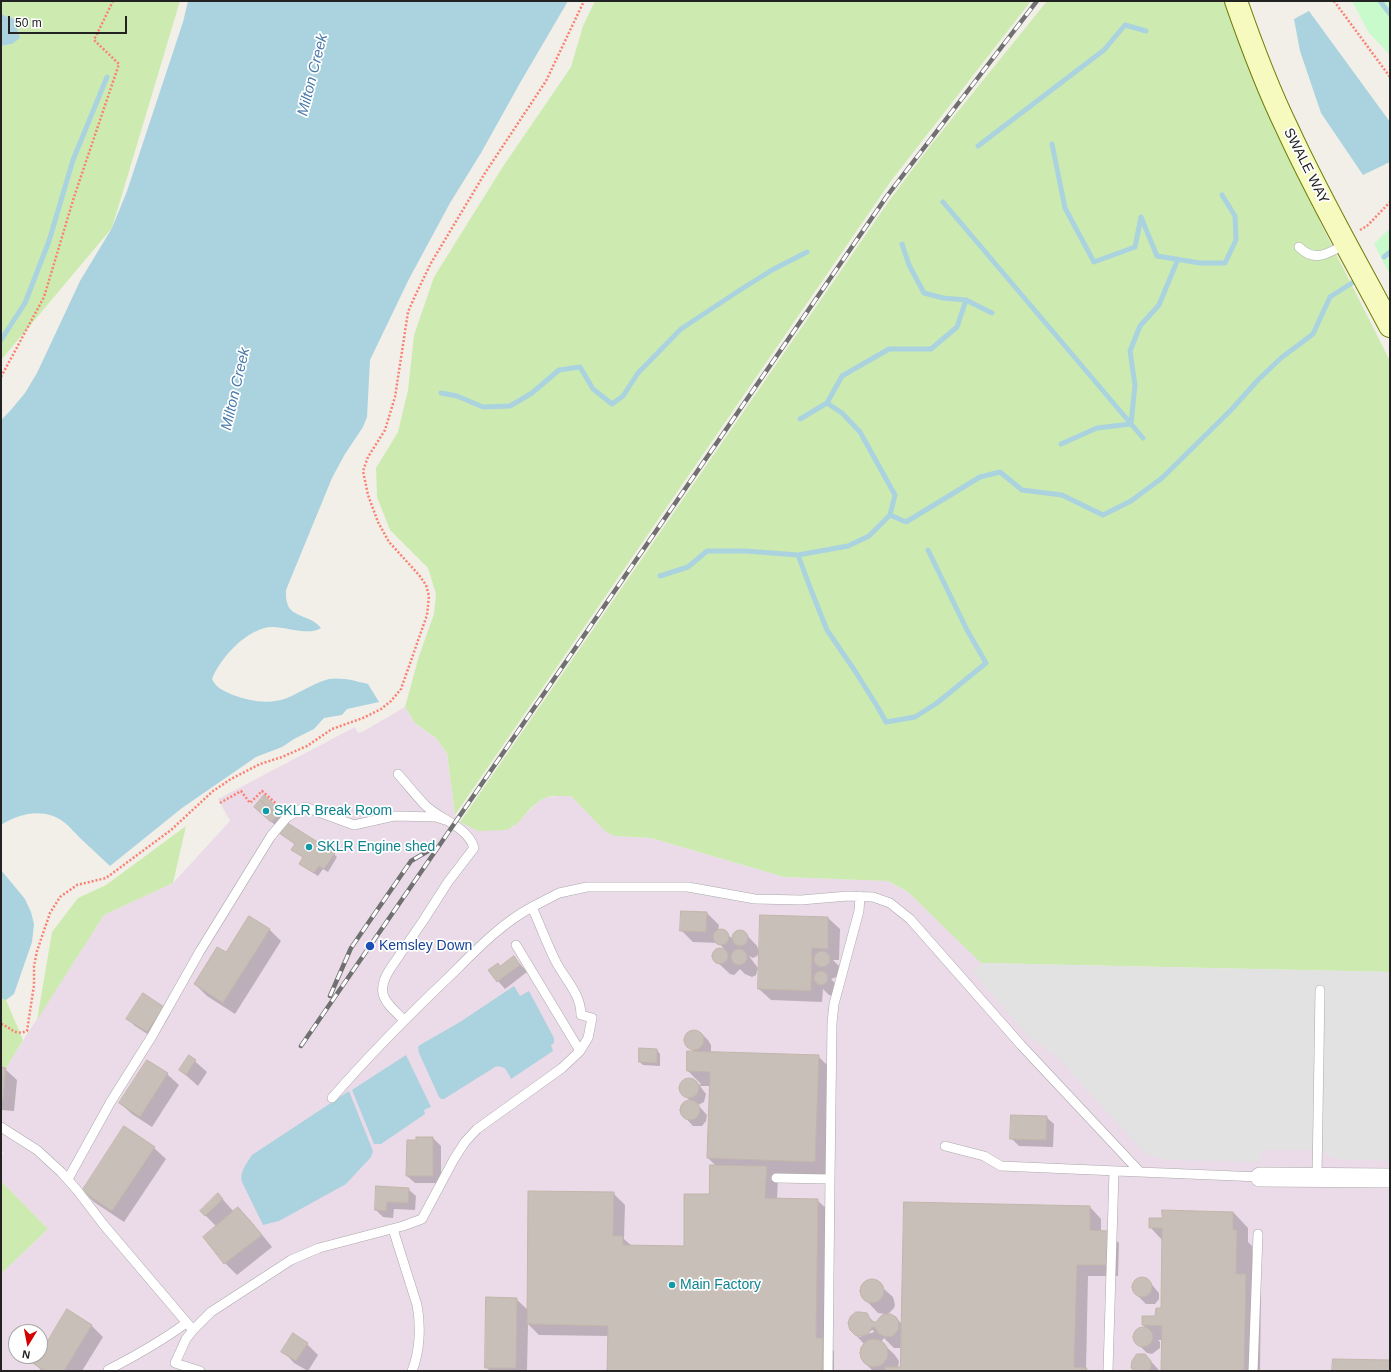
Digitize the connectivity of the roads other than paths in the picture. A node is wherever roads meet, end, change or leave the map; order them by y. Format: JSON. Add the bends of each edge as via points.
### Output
{"nodes":[{"id":1,"x":1236,"y":1,"type":"edge"},
{"id":2,"x":1345,"y":241,"type":"junction"},
{"id":3,"x":1299,"y":247,"type":"dead end"},
{"id":4,"x":1390,"y":326,"type":"edge"},
{"id":5,"x":398,"y":774,"type":"dead end"},
{"id":6,"x":445,"y":820,"type":"junction"},
{"id":7,"x":860,"y":896,"type":"junction"},
{"id":8,"x":532,"y":907,"type":"junction"},
{"id":9,"x":516,"y":945,"type":"dead end"},
{"id":10,"x":1320,"y":990,"type":"dead end"},
{"id":11,"x":404,"y":1020,"type":"junction"},
{"id":12,"x":580,"y":1051,"type":"junction"},
{"id":13,"x":332,"y":1098,"type":"dead end"},
{"id":14,"x":1,"y":1127,"type":"edge"},
{"id":15,"x":945,"y":1146,"type":"dead end"},
{"id":16,"x":1114,"y":1171,"type":"junction"},
{"id":17,"x":1140,"y":1172,"type":"junction"},
{"id":18,"x":1260,"y":1177,"type":"joint"},
{"id":19,"x":1317,"y":1177,"type":"junction"},
{"id":20,"x":776,"y":1178,"type":"dead end"},
{"id":21,"x":1382,"y":1178,"type":"edge"},
{"id":22,"x":830,"y":1179,"type":"junction"},
{"id":23,"x":68,"y":1180,"type":"junction"},
{"id":24,"x":1390,"y":1188,"type":"edge"},
{"id":25,"x":393,"y":1229,"type":"junction"},
{"id":26,"x":1258,"y":1234,"type":"dead end"},
{"id":27,"x":190,"y":1326,"type":"junction"},
{"id":28,"x":173,"y":1367,"type":"edge"},
{"id":29,"x":108,"y":1370,"type":"dead end"},
{"id":30,"x":200,"y":1371,"type":"edge"},
{"id":31,"x":412,"y":1371,"type":"edge"},
{"id":32,"x":828,"y":1371,"type":"edge"},
{"id":33,"x":1108,"y":1371,"type":"edge"},
{"id":34,"x":1253,"y":1371,"type":"edge"}],
"edges":[{"from":1,"to":2,"type":"main road","name":"SWALE WAY","via":[[1283,121]]},
{"from":2,"to":3,"type":"lane","via":[[1318,256],[1307,254]]},
{"from":2,"to":4,"type":"main road","name":"SWALE WAY"},
{"from":5,"to":6,"type":"lane","via":[[426,806]]},
{"from":6,"to":11,"type":"lane","via":[[463,832],[473,843],[474,848],[444,887],[385,977],[385,1000]]},
{"from":6,"to":23,"type":"lane","via":[[436,817],[394,816],[354,825],[305,807],[287,817],[271,836],[200,951],[152,1036],[110,1103]]},
{"from":7,"to":8,"type":"lane","via":[[801,900],[755,899],[688,887],[595,886],[559,893]]},
{"from":7,"to":17,"type":"lane","via":[[883,899],[910,919],[1021,1045]]},
{"from":7,"to":22,"type":"lane","via":[[859,911],[832,1018]]},
{"from":8,"to":11,"type":"lane","via":[[488,939]]},
{"from":8,"to":12,"type":"lane","via":[[555,960],[572,986],[581,1015],[592,1018],[588,1038]]},
{"from":9,"to":12,"type":"lane"},
{"from":10,"to":19,"type":"lane"},
{"from":11,"to":13,"type":"lane"},
{"from":12,"to":25,"type":"lane","via":[[562,1068],[477,1129],[454,1159],[422,1219]]},
{"from":14,"to":23,"type":"lane","via":[[37,1150]]},
{"from":15,"to":16,"type":"lane","via":[[984,1156],[1001,1166]]},
{"from":16,"to":17,"type":"lane"},
{"from":16,"to":33,"type":"lane"},
{"from":17,"to":18,"type":"lane"},
{"from":18,"to":19,"type":"street"},
{"from":19,"to":21,"type":"street"},
{"from":20,"to":22,"type":"lane"},
{"from":21,"to":24,"type":"lane"},
{"from":22,"to":32,"type":"lane"},
{"from":23,"to":27,"type":"lane"},
{"from":25,"to":27,"type":"lane","via":[[319,1248],[291,1260]]},
{"from":25,"to":31,"type":"lane","via":[[419,1313],[417,1351]]},
{"from":26,"to":34,"type":"lane"},
{"from":27,"to":28,"type":"lane"},
{"from":27,"to":29,"type":"lane"},
{"from":28,"to":30,"type":"lane"}]}
